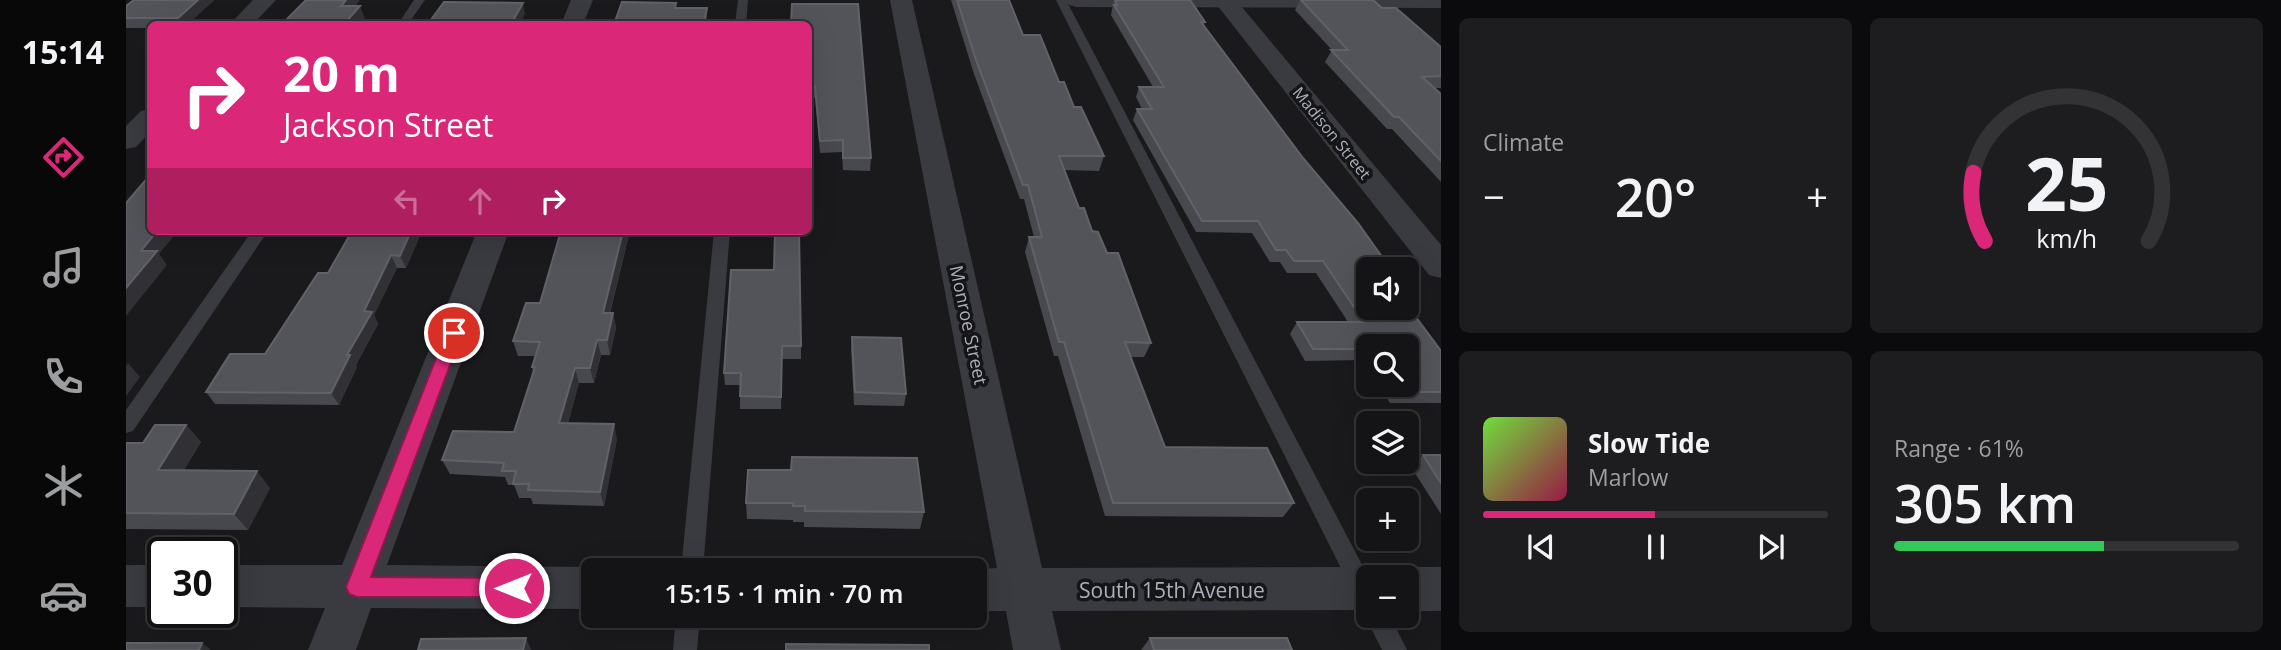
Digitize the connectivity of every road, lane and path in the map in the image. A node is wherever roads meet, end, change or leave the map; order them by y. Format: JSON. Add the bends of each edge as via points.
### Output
{"nodes":[{"id":1,"x":265,"y":0,"type":"edge"},
{"id":2,"x":420,"y":0,"type":"edge"},
{"id":3,"x":582,"y":0,"type":"edge"},
{"id":4,"x":743,"y":0,"type":"edge"},
{"id":5,"x":901,"y":0,"type":"edge"},
{"id":6,"x":1061,"y":0,"type":"edge"},
{"id":7,"x":1077,"y":0,"type":"edge"},
{"id":8,"x":1224,"y":1,"type":"edge"},
{"id":9,"x":1441,"y":1,"type":"edge"},
{"id":10,"x":1386,"y":4,"type":"edge"},
{"id":11,"x":244,"y":21,"type":"edge"},
{"id":12,"x":405,"y":21,"type":"edge"},
{"id":13,"x":573,"y":21,"type":"edge"},
{"id":14,"x":741,"y":21,"type":"edge"},
{"id":15,"x":147,"y":120,"type":"edge"},
{"id":16,"x":126,"y":141,"type":"edge"},
{"id":17,"x":257,"y":235,"type":"edge"},
{"id":18,"x":491,"y":235,"type":"edge"},
{"id":19,"x":723,"y":235,"type":"edge"},
{"id":20,"x":1441,"y":267,"type":"edge"},
{"id":21,"x":126,"y":425,"type":"edge"},
{"id":22,"x":693,"y":558,"type":"edge"},
{"id":23,"x":1361,"y":565,"type":"edge"},
{"id":24,"x":126,"y":586,"type":"edge"},
{"id":25,"x":147,"y":586,"type":"edge"},
{"id":26,"x":238,"y":586,"type":"edge"},
{"id":27,"x":357,"y":587,"type":"junction"},
{"id":28,"x":581,"y":588,"type":"edge"},
{"id":29,"x":1441,"y":589,"type":"edge"},
{"id":30,"x":987,"y":590,"type":"edge"},
{"id":31,"x":1024,"y":590,"type":"junction"},
{"id":32,"x":1419,"y":591,"type":"edge"},
{"id":33,"x":1356,"y":596,"type":"edge"},
{"id":34,"x":687,"y":628,"type":"edge"},
{"id":35,"x":1388,"y":628,"type":"edge"},
{"id":36,"x":332,"y":650,"type":"edge"},
{"id":37,"x":685,"y":650,"type":"edge"},
{"id":38,"x":1037,"y":650,"type":"edge"},
{"id":39,"x":1395,"y":650,"type":"edge"}],
"edges":[{"from":1,"to":11,"type":"street"},
{"from":2,"to":12,"type":"lane"},
{"from":3,"to":13,"type":"street"},
{"from":4,"to":14,"type":"lane"},
{"from":5,"to":31,"type":"street","name":"Monroe Street"},
{"from":6,"to":23,"type":"lane"},
{"from":7,"to":8,"type":"street"},
{"from":8,"to":10,"type":"street"},
{"from":8,"to":20,"type":"street","name":"Madison Street"},
{"from":9,"to":10,"type":"street"},
{"from":15,"to":16,"type":"street"},
{"from":17,"to":21,"type":"lane"},
{"from":18,"to":27,"type":"street"},
{"from":19,"to":22,"type":"lane"},
{"from":24,"to":25,"type":"street"},
{"from":26,"to":27,"type":"street"},
{"from":27,"to":28,"type":"street"},
{"from":27,"to":36,"type":"street"},
{"from":29,"to":32,"type":"street","name":"South 15th Avenue"},
{"from":30,"to":31,"type":"street","name":"South 15th Avenue"},
{"from":31,"to":33,"type":"street","name":"South 15th Avenue"},
{"from":31,"to":38,"type":"street","name":"Monroe Street"},
{"from":34,"to":37,"type":"lane"},
{"from":35,"to":39,"type":"lane"}]}
